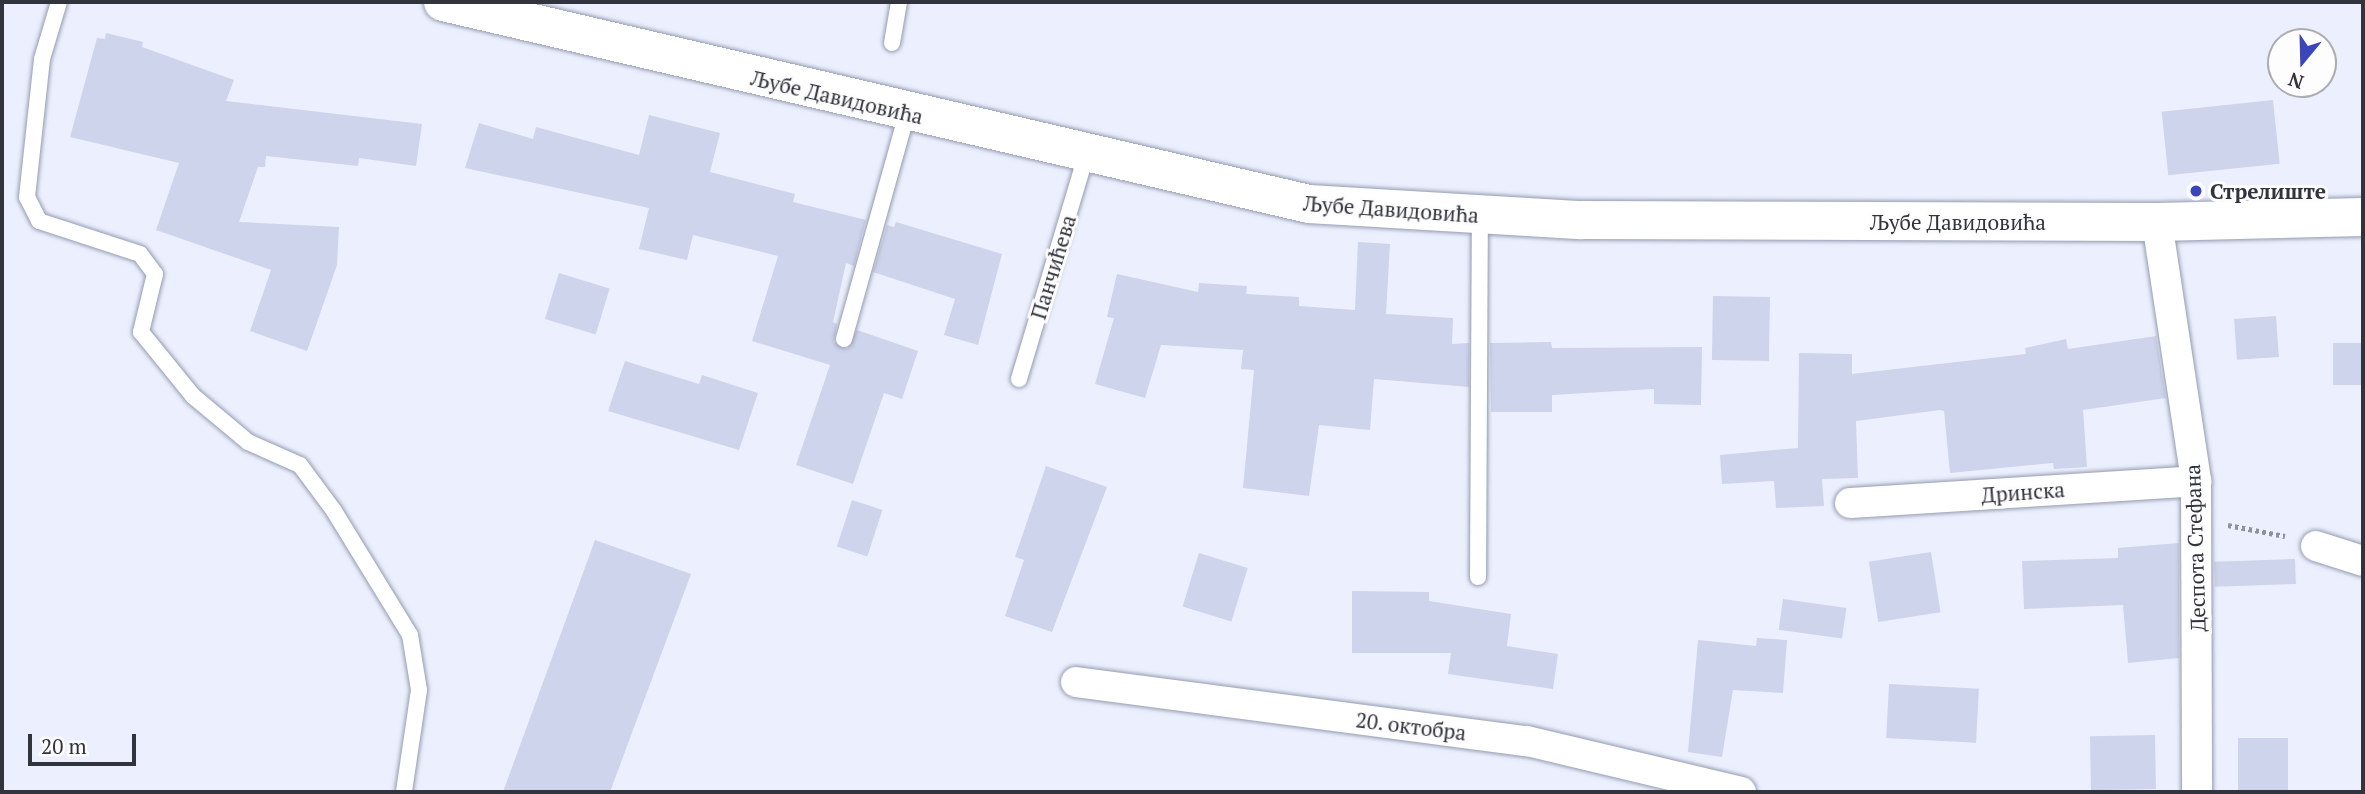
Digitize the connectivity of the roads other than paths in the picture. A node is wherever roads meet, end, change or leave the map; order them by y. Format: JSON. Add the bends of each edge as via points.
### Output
{"nodes":[{"id":1,"x":59,"y":2,"type":"edge"},
{"id":2,"x":443,"y":2,"type":"edge"},
{"id":3,"x":899,"y":2,"type":"edge"},
{"id":4,"x":892,"y":43,"type":"dead end"},
{"id":5,"x":907,"y":114,"type":"junction"},
{"id":6,"x":1086,"y":155,"type":"junction"},
{"id":7,"x":1480,"y":216,"type":"junction"},
{"id":8,"x":2363,"y":217,"type":"edge"},
{"id":9,"x":2157,"y":222,"type":"junction"},
{"id":10,"x":844,"y":339,"type":"dead end"},
{"id":11,"x":1020,"y":379,"type":"dead end"},
{"id":12,"x":2196,"y":481,"type":"junction"},
{"id":13,"x":1850,"y":503,"type":"dead end"},
{"id":14,"x":2316,"y":546,"type":"road end"},
{"id":15,"x":2363,"y":561,"type":"edge"},
{"id":16,"x":1478,"y":577,"type":"dead end"},
{"id":17,"x":1076,"y":682,"type":"dead end"},
{"id":18,"x":404,"y":792,"type":"edge"},
{"id":19,"x":1741,"y":792,"type":"edge"},
{"id":20,"x":2197,"y":792,"type":"edge"}],
"edges":[{"from":1,"to":18,"type":"lane","via":[[42,59],[27,197],[39,221],[140,254],[155,274],[141,332],[193,397],[248,442],[300,466],[334,511],[410,635],[419,690]]},
{"from":2,"to":5,"type":"main road","name":"Љубе Давидовића"},
{"from":3,"to":4,"type":"lane"},
{"from":5,"to":6,"type":"main road","name":"Љубе Давидовића"},
{"from":5,"to":10,"type":"lane"},
{"from":6,"to":7,"type":"main road","name":"Љубе Давидовића","via":[[1308,204]]},
{"from":6,"to":11,"type":"lane","name":"Панчићева"},
{"from":7,"to":9,"type":"main road","name":"Љубе Давидовића"},
{"from":7,"to":16,"type":"lane"},
{"from":8,"to":9,"type":"main road","name":"Љубе Давидовића"},
{"from":9,"to":12,"type":"street","name":"Деспота Стефана"},
{"from":12,"to":13,"type":"street","name":"Дринска"},
{"from":12,"to":20,"type":"street","name":"Деспота Стефана"},
{"from":14,"to":15,"type":"street"},
{"from":17,"to":19,"type":"street","name":"20. октобра","via":[[1527,741]]}]}
